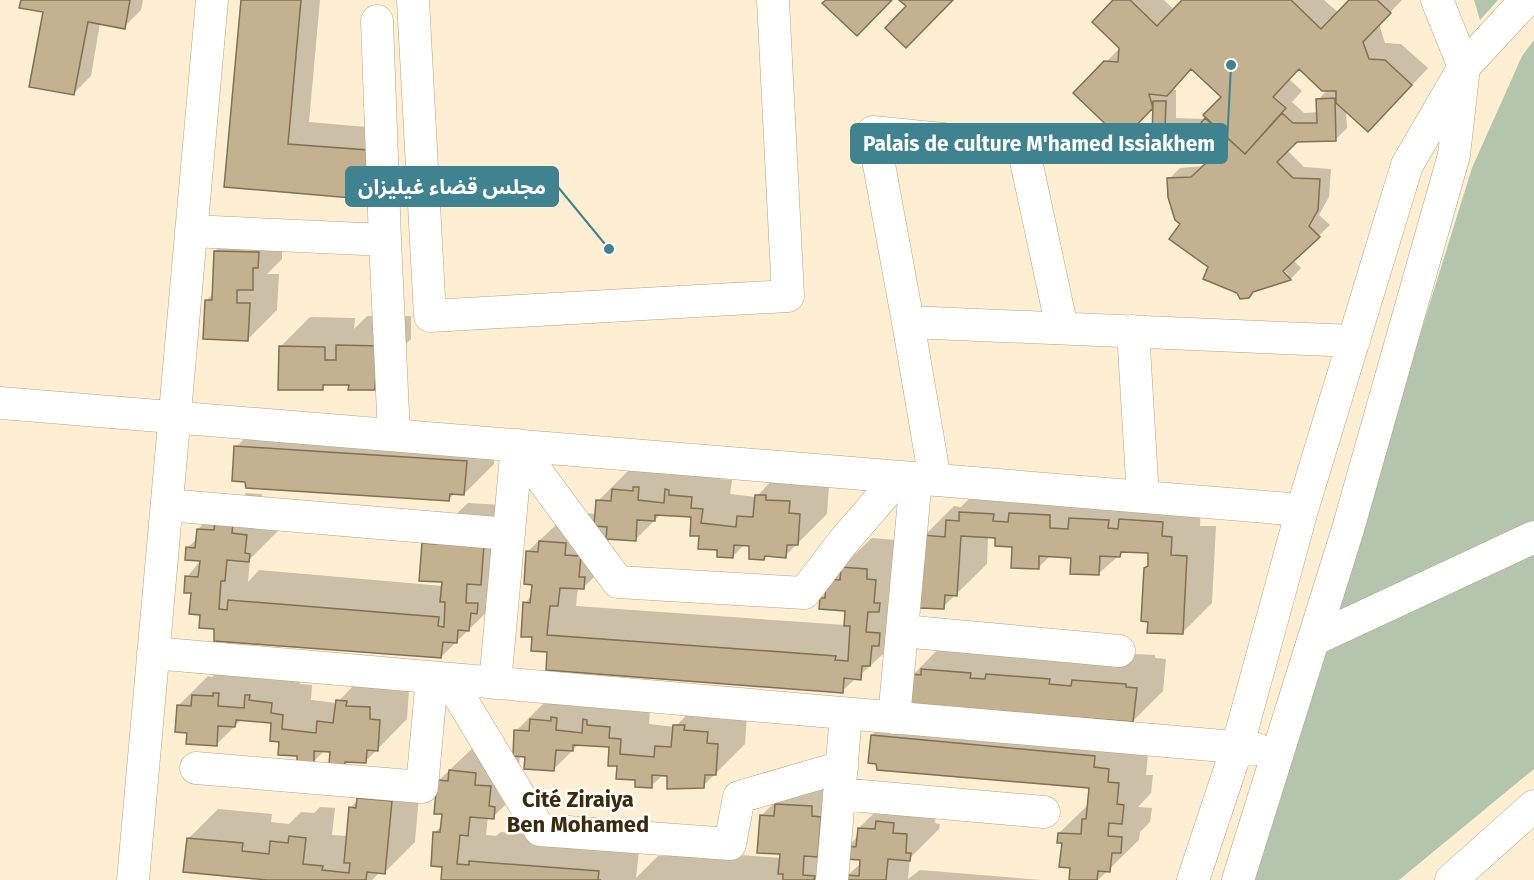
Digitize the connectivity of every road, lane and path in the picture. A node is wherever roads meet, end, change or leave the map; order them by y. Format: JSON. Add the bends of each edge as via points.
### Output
{"nodes":[{"id":1,"x":212,"y":0,"type":"edge"},
{"id":2,"x":413,"y":0,"type":"edge"},
{"id":3,"x":772,"y":0,"type":"edge"},
{"id":4,"x":1437,"y":0,"type":"edge"},
{"id":5,"x":1526,"y":0,"type":"edge"},
{"id":6,"x":377,"y":21,"type":"dead end"},
{"id":7,"x":1464,"y":67,"type":"junction"},
{"id":8,"x":191,"y":231,"type":"junction"},
{"id":9,"x":385,"y":240,"type":"junction"},
{"id":10,"x":908,"y":322,"type":"junction"},
{"id":11,"x":1062,"y":328,"type":"junction"},
{"id":12,"x":1133,"y":331,"type":"junction"},
{"id":13,"x":1354,"y":341,"type":"junction"},
{"id":14,"x":0,"y":403,"type":"edge"},
{"id":15,"x":175,"y":417,"type":"junction"},
{"id":16,"x":394,"y":435,"type":"junction"},
{"id":17,"x":517,"y":445,"type":"junction"},
{"id":18,"x":917,"y":478,"type":"junction"},
{"id":19,"x":1143,"y":497,"type":"junction"},
{"id":20,"x":167,"y":505,"type":"junction"},
{"id":21,"x":1302,"y":510,"type":"junction"},
{"id":22,"x":508,"y":534,"type":"junction"},
{"id":23,"x":1534,"y":537,"type":"edge"},
{"id":24,"x":902,"y":631,"type":"junction"},
{"id":25,"x":1313,"y":640,"type":"junction"},
{"id":26,"x":1119,"y":651,"type":"dead end"},
{"id":27,"x":153,"y":653,"type":"junction"},
{"id":28,"x":440,"y":678,"type":"junction"},
{"id":29,"x":495,"y":683,"type":"junction"},
{"id":30,"x":846,"y":714,"type":"junction"},
{"id":31,"x":894,"y":718,"type":"junction"},
{"id":32,"x":1237,"y":748,"type":"junction"},
{"id":33,"x":1279,"y":751,"type":"junction"},
{"id":34,"x":196,"y":768,"type":"dead end"},
{"id":35,"x":841,"y":780,"type":"junction"},
{"id":36,"x":1534,"y":806,"type":"edge"},
{"id":37,"x":1044,"y":812,"type":"dead end"},
{"id":38,"x":1453,"y":879,"type":"edge"},
{"id":39,"x":133,"y":880,"type":"edge"},
{"id":40,"x":832,"y":880,"type":"edge"},
{"id":41,"x":1194,"y":880,"type":"edge"},
{"id":42,"x":1238,"y":880,"type":"edge"}],
"edges":[{"from":1,"to":8,"type":"street"},
{"from":2,"to":3,"type":"street","via":[[430,316],[788,296]]},
{"from":4,"to":7,"type":"street"},
{"from":5,"to":7,"type":"street"},
{"from":6,"to":9,"type":"street"},
{"from":7,"to":13,"type":"street","via":[[1407,165]]},
{"from":7,"to":25,"type":"street","via":[[1454,154]]},
{"from":8,"to":9,"type":"street"},
{"from":8,"to":15,"type":"street"},
{"from":9,"to":16,"type":"street"},
{"from":10,"to":11,"type":"street"},
{"from":10,"to":11,"type":"street","via":[[873,132],[1023,147]]},
{"from":10,"to":18,"type":"street"},
{"from":11,"to":12,"type":"street"},
{"from":12,"to":13,"type":"street"},
{"from":12,"to":19,"type":"street"},
{"from":13,"to":21,"type":"street"},
{"from":14,"to":15,"type":"street"},
{"from":15,"to":16,"type":"street"},
{"from":15,"to":20,"type":"street"},
{"from":16,"to":17,"type":"street"},
{"from":17,"to":18,"type":"street"},
{"from":17,"to":18,"type":"street","via":[[618,582],[804,593],[843,542]]},
{"from":17,"to":22,"type":"street"},
{"from":18,"to":19,"type":"street"},
{"from":18,"to":24,"type":"street"},
{"from":19,"to":21,"type":"street"},
{"from":20,"to":22,"type":"street"},
{"from":20,"to":27,"type":"street"},
{"from":21,"to":32,"type":"street"},
{"from":22,"to":29,"type":"street"},
{"from":23,"to":25,"type":"street"},
{"from":24,"to":26,"type":"street"},
{"from":24,"to":31,"type":"street"},
{"from":25,"to":33,"type":"street"},
{"from":27,"to":28,"type":"street"},
{"from":27,"to":39,"type":"street"},
{"from":28,"to":29,"type":"street"},
{"from":28,"to":34,"type":"street","via":[[422,788]]},
{"from":28,"to":35,"type":"street","via":[[540,830],[730,844],[739,797]]},
{"from":29,"to":30,"type":"street"},
{"from":30,"to":31,"type":"street"},
{"from":30,"to":35,"type":"street"},
{"from":31,"to":32,"type":"street"},
{"from":32,"to":33,"type":"street"},
{"from":32,"to":41,"type":"street"},
{"from":33,"to":42,"type":"street"},
{"from":35,"to":37,"type":"street"},
{"from":35,"to":40,"type":"street"},
{"from":36,"to":38,"type":"street"}]}
